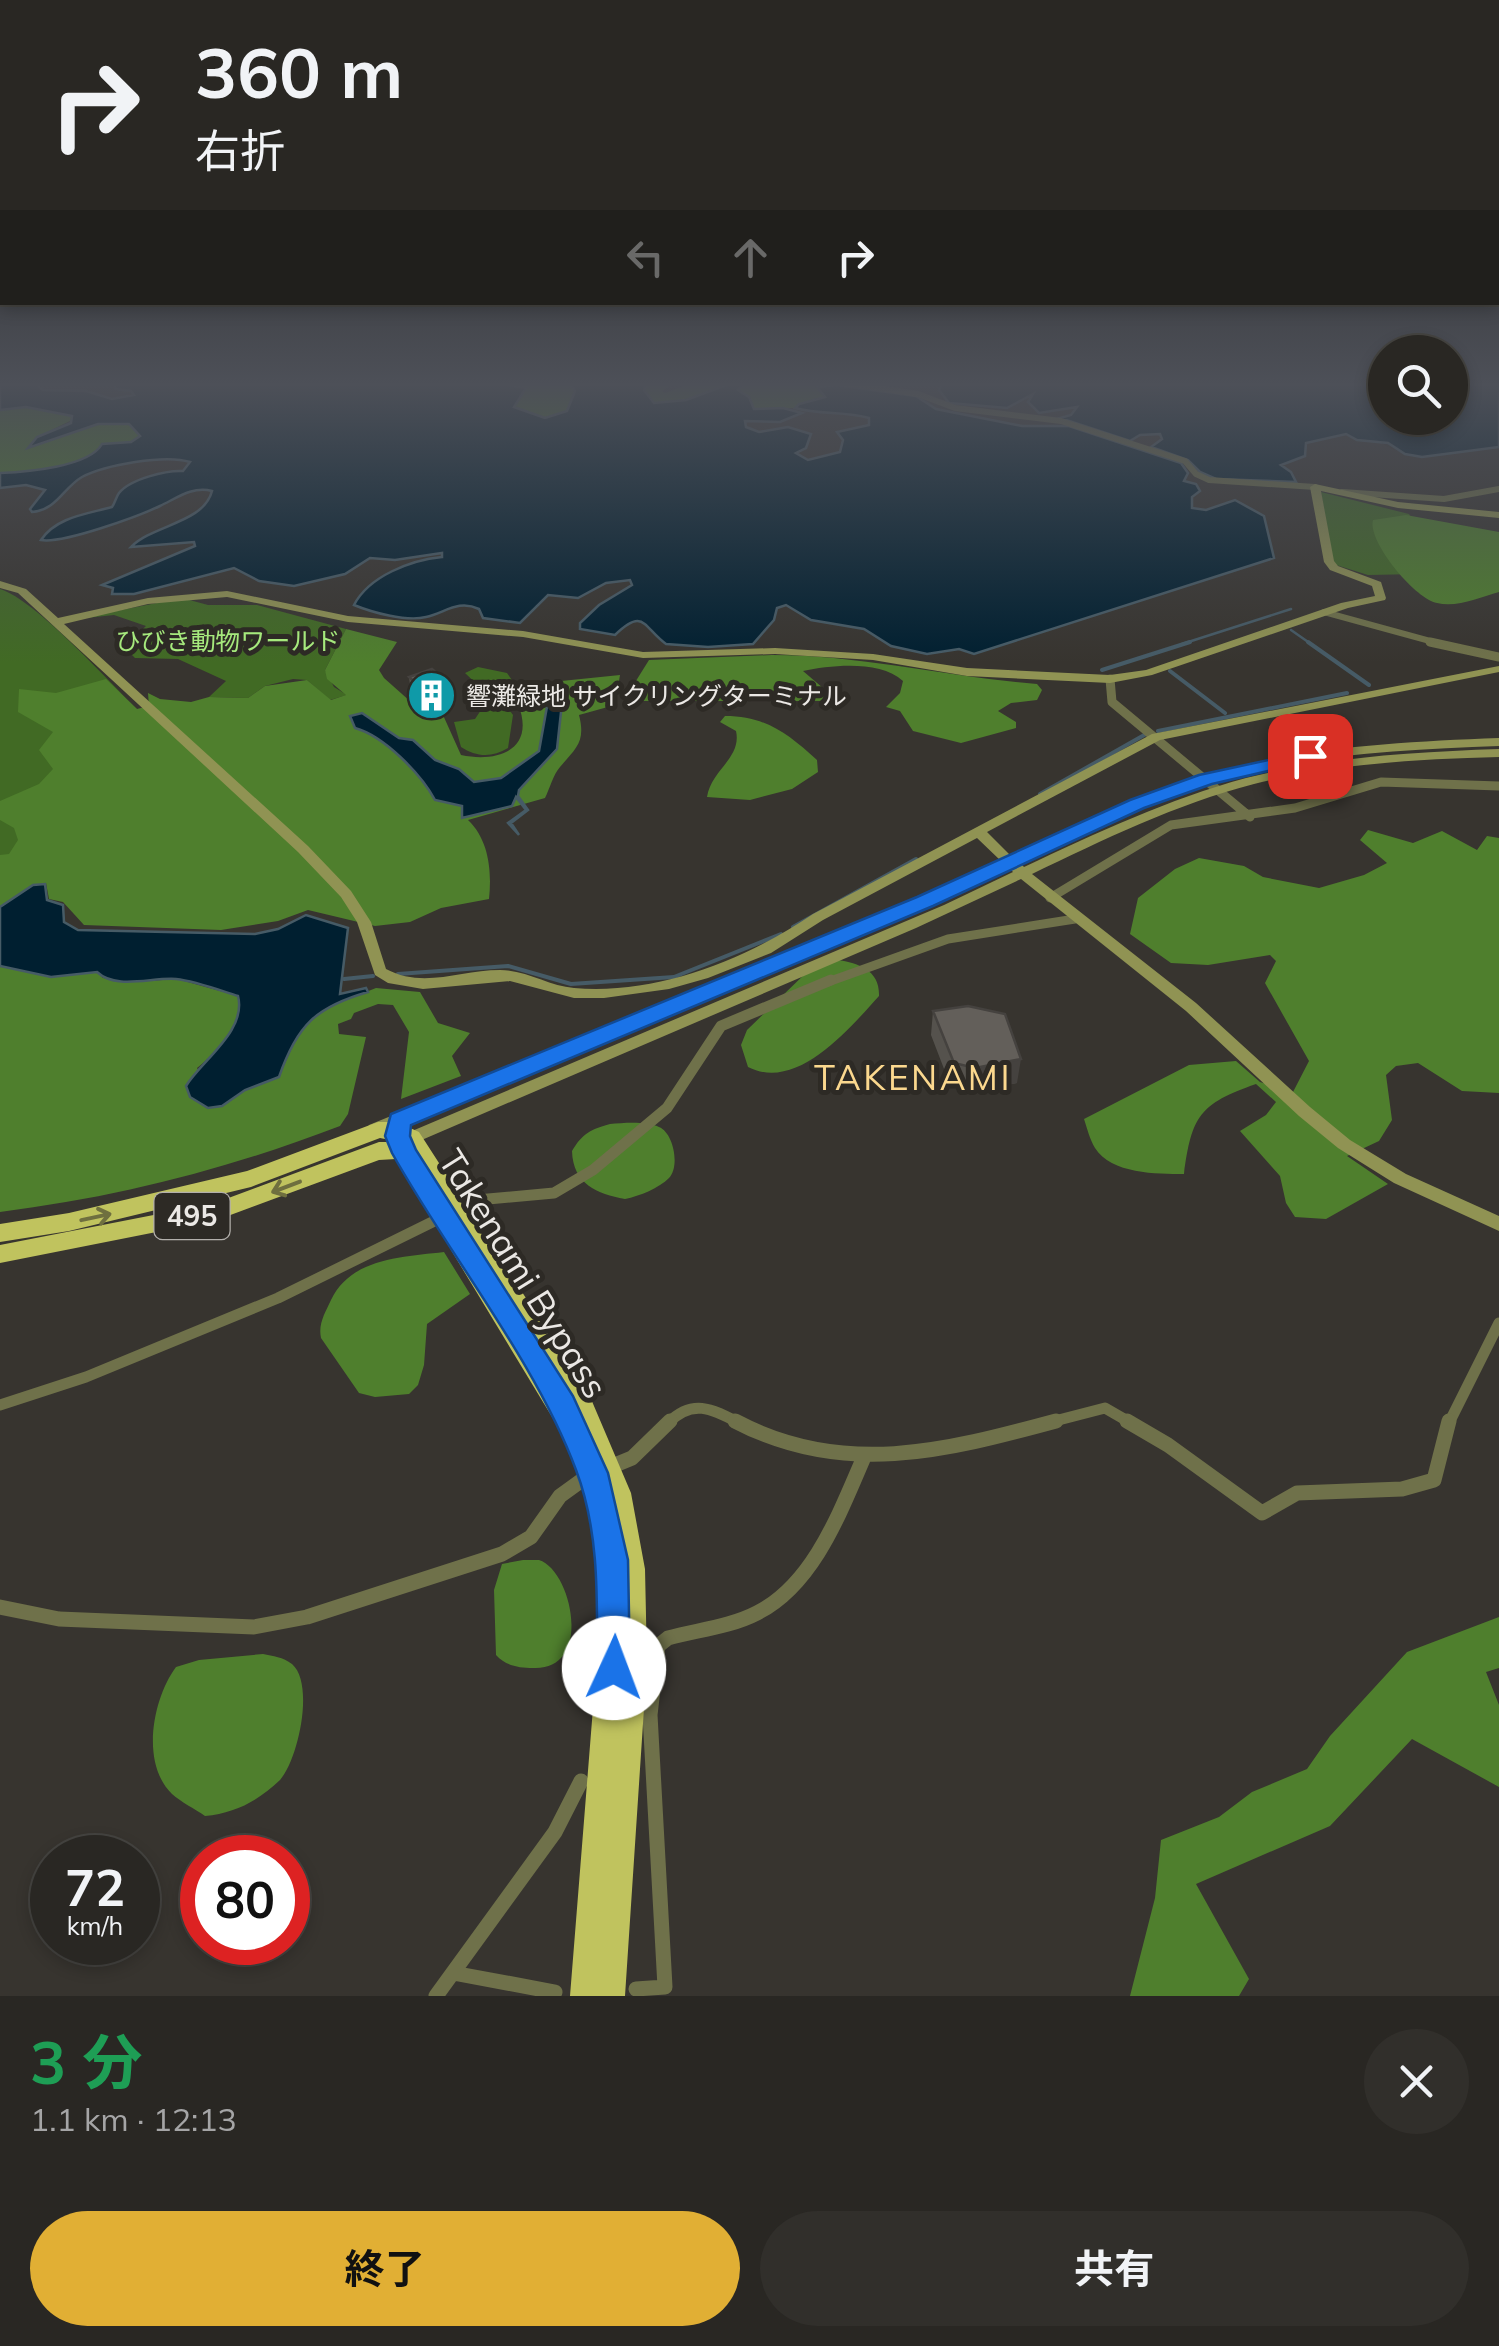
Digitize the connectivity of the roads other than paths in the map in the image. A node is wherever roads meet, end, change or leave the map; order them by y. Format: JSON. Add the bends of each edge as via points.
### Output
{"nodes":[{"id":1,"x":1201,"y":476,"type":"edge"},
{"id":2,"x":1315,"y":487,"type":"junction"},
{"id":3,"x":1499,"y":488,"type":"edge"},
{"id":4,"x":1338,"y":492,"type":"junction"},
{"id":5,"x":1499,"y":514,"type":"edge"},
{"id":6,"x":0,"y":584,"type":"edge"},
{"id":7,"x":1316,"y":614,"type":"junction"},
{"id":8,"x":57,"y":622,"type":"junction"},
{"id":9,"x":1499,"y":648,"type":"edge"},
{"id":10,"x":1477,"y":650,"type":"junction"},
{"id":11,"x":1499,"y":657,"type":"edge"},
{"id":12,"x":1499,"y":669,"type":"edge"},
{"id":13,"x":1110,"y":680,"type":"junction"},
{"id":14,"x":1156,"y":737,"type":"junction"},
{"id":15,"x":1499,"y":742,"type":"edge"},
{"id":16,"x":1499,"y":753,"type":"edge"},
{"id":17,"x":1206,"y":779,"type":"junction"},
{"id":18,"x":1499,"y":786,"type":"edge"},
{"id":19,"x":1219,"y":790,"type":"junction"},
{"id":20,"x":1250,"y":817,"type":"junction"},
{"id":21,"x":980,"y":833,"type":"junction"},
{"id":22,"x":1009,"y":863,"type":"junction"},
{"id":23,"x":1023,"y":874,"type":"junction"},
{"id":24,"x":1050,"y":898,"type":"junction"},
{"id":25,"x":1075,"y":919,"type":"junction"},
{"id":26,"x":748,"y":976,"type":"junction"},
{"id":27,"x":760,"y":990,"type":"junction"},
{"id":28,"x":767,"y":1008,"type":"junction"},
{"id":29,"x":400,"y":1138,"type":"junction"},
{"id":30,"x":1499,"y":1224,"type":"edge"},
{"id":31,"x":0,"y":1233,"type":"edge"},
{"id":32,"x":0,"y":1254,"type":"edge"},
{"id":33,"x":1499,"y":1323,"type":"edge"},
{"id":34,"x":0,"y":1405,"type":"edge"},
{"id":35,"x":864,"y":1456,"type":"junction"},
{"id":36,"x":601,"y":1470,"type":"junction"},
{"id":37,"x":0,"y":1607,"type":"edge"},
{"id":38,"x":641,"y":1698,"type":"junction"},
{"id":39,"x":581,"y":1781,"type":"dead end"},
{"id":40,"x":453,"y":1974,"type":"junction"},
{"id":41,"x":636,"y":1988,"type":"dead end"},
{"id":42,"x":665,"y":1991,"type":"edge"},
{"id":43,"x":555,"y":1992,"type":"dead end"},
{"id":44,"x":436,"y":1996,"type":"edge"},
{"id":45,"x":587,"y":1996,"type":"edge"},
{"id":46,"x":608,"y":1996,"type":"edge"}],
"edges":[{"from":1,"to":2,"type":"street"},
{"from":2,"to":4,"type":"street"},
{"from":2,"to":7,"type":"street","via":[[1329,562],[1382,592],[1382,598]]},
{"from":3,"to":4,"type":"street","via":[[1458,497]]},
{"from":4,"to":5,"type":"street"},
{"from":6,"to":8,"type":"street","via":[[22,591]]},
{"from":7,"to":10,"type":"street"},
{"from":7,"to":13,"type":"street","via":[[1166,668]]},
{"from":8,"to":13,"type":"street","via":[[148,601],[228,594],[348,619],[523,634],[642,654],[794,652]]},
{"from":8,"to":21,"type":"street","via":[[346,894],[364,922],[380,972],[406,983],[512,976],[577,993],[678,984],[790,938]]},
{"from":9,"to":10,"type":"street"},
{"from":10,"to":11,"type":"street"},
{"from":12,"to":14,"type":"street"},
{"from":13,"to":14,"type":"street","via":[[1112,702]]},
{"from":14,"to":17,"type":"street"},
{"from":14,"to":21,"type":"street"},
{"from":15,"to":17,"type":"street","via":[[1347,750]]},
{"from":16,"to":19,"type":"street","via":[[1332,765]]},
{"from":17,"to":19,"type":"street"},
{"from":17,"to":22,"type":"street"},
{"from":18,"to":20,"type":"street","via":[[1381,782]]},
{"from":19,"to":20,"type":"street"},
{"from":19,"to":23,"type":"street"},
{"from":20,"to":24,"type":"street","via":[[1171,825]]},
{"from":21,"to":22,"type":"street"},
{"from":22,"to":23,"type":"street"},
{"from":22,"to":26,"type":"street"},
{"from":23,"to":24,"type":"street"},
{"from":23,"to":27,"type":"street"},
{"from":24,"to":25,"type":"street"},
{"from":25,"to":28,"type":"street","via":[[948,939]]},
{"from":25,"to":30,"type":"street","via":[[1192,1008],[1343,1143],[1408,1183]]},
{"from":26,"to":27,"type":"street"},
{"from":26,"to":29,"type":"street"},
{"from":27,"to":28,"type":"street"},
{"from":27,"to":29,"type":"street"},
{"from":28,"to":34,"type":"street","via":[[721,1026],[668,1108],[554,1193],[477,1200],[278,1298]]},
{"from":31,"to":29,"type":"highway","number":"495","one_way":true,"via":[[121,1211]]},
{"from":29,"to":32,"type":"highway","number":"495","one_way":true,"via":[[217,1211]]},
{"from":29,"to":36,"type":"highway","name":"Takenami Bypass"},
{"from":33,"to":35,"type":"street","via":[[1451,1414],[1434,1480],[1402,1489],[1296,1493],[1262,1513],[1105,1408]]},
{"from":35,"to":36,"type":"street","via":[[822,1452],[708,1407],[692,1407],[632,1458]]},
{"from":35,"to":38,"type":"street","via":[[830,1532],[782,1595],[758,1612],[668,1638],[658,1646]]},
{"from":36,"to":37,"type":"street","via":[[560,1496],[531,1537],[502,1554],[307,1617],[254,1627],[132,1624],[60,1620]]},
{"from":36,"to":38,"type":"highway","name":"Takenami Bypass","via":[[626,1526]]},
{"from":36,"to":45,"type":"highway","name":"Takenami Bypass","via":[[616,1608]]},
{"from":38,"to":42,"type":"street"},
{"from":38,"to":46,"type":"highway","name":"Takenami Bypass"},
{"from":39,"to":40,"type":"street","via":[[555,1832]]},
{"from":40,"to":43,"type":"street"},
{"from":40,"to":44,"type":"street"},
{"from":41,"to":42,"type":"street"}]}
